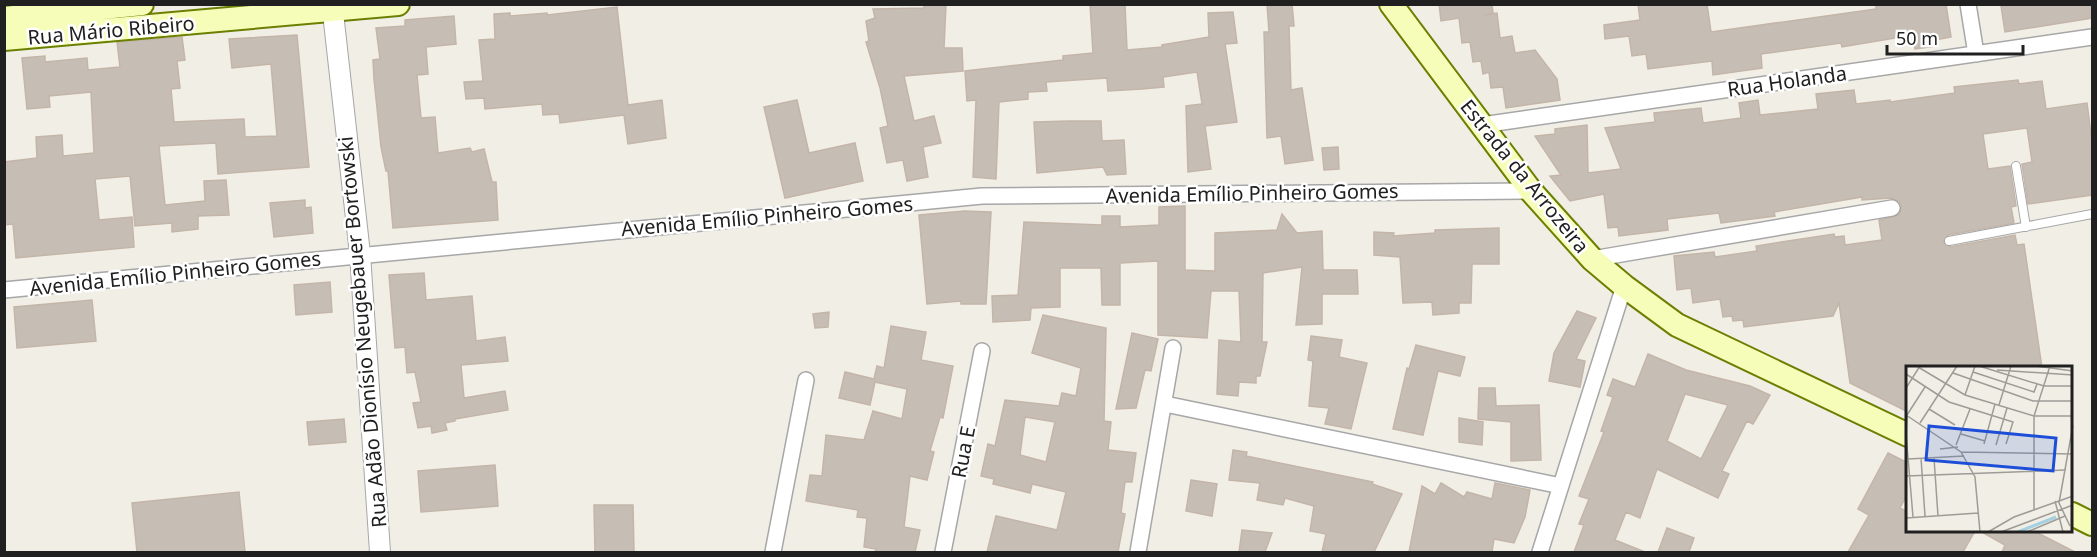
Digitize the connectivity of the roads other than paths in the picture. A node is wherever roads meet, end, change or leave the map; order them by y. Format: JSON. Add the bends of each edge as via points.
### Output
{"nodes":[{"id":1,"x":142,"y":4,"type":"edge"},
{"id":2,"x":398,"y":4,"type":"edge"},
{"id":3,"x":1391,"y":4,"type":"edge"},
{"id":4,"x":1968,"y":4,"type":"edge"},
{"id":5,"x":332,"y":8,"type":"edge"},
{"id":6,"x":4,"y":18,"type":"edge"},
{"id":7,"x":2092,"y":37,"type":"edge"},
{"id":8,"x":4,"y":39,"type":"edge"},
{"id":9,"x":1976,"y":54,"type":"junction"},
{"id":10,"x":1482,"y":125,"type":"junction"},
{"id":11,"x":2016,"y":166,"type":"dead end"},
{"id":12,"x":1532,"y":191,"type":"junction"},
{"id":13,"x":1892,"y":208,"type":"dead end"},
{"id":14,"x":2092,"y":214,"type":"edge"},
{"id":15,"x":2026,"y":227,"type":"junction"},
{"id":16,"x":1949,"y":241,"type":"dead end"},
{"id":17,"x":360,"y":254,"type":"junction"},
{"id":18,"x":1592,"y":259,"type":"junction"},
{"id":19,"x":1624,"y":286,"type":"junction"},
{"id":20,"x":4,"y":290,"type":"edge"},
{"id":21,"x":1173,"y":348,"type":"dead end"},
{"id":22,"x":982,"y":351,"type":"dead end"},
{"id":23,"x":806,"y":380,"type":"dead end"},
{"id":24,"x":1165,"y":404,"type":"junction"},
{"id":25,"x":1906,"y":434,"type":"edge"},
{"id":26,"x":1561,"y":486,"type":"junction"},
{"id":27,"x":2073,"y":514,"type":"edge"},
{"id":28,"x":2092,"y":524,"type":"edge"},
{"id":29,"x":380,"y":552,"type":"edge"},
{"id":30,"x":774,"y":552,"type":"edge"},
{"id":31,"x":944,"y":552,"type":"edge"},
{"id":32,"x":1138,"y":552,"type":"edge"},
{"id":33,"x":1540,"y":552,"type":"edge"}],
"edges":[{"from":1,"to":6,"type":"main road","name":"Rua Mário Ribeiro"},
{"from":2,"to":5,"type":"main road","name":"Rua Mário Ribeiro"},
{"from":3,"to":10,"type":"main road","name":"Estrada da Arrozeira"},
{"from":4,"to":9,"type":"street"},
{"from":5,"to":8,"type":"main road","name":"Rua Mário Ribeiro"},
{"from":5,"to":17,"type":"street","name":"Rua Adão Dionísio Neugebauer Bortowski"},
{"from":7,"to":9,"type":"street","name":"Rua Holanda"},
{"from":9,"to":10,"type":"street","name":"Rua Holanda"},
{"from":10,"to":12,"type":"main road","name":"Estrada da Arrozeira"},
{"from":11,"to":15,"type":"lane"},
{"from":12,"to":17,"type":"street","name":"Avenida Emílio Pinheiro Gomes","via":[[982,196]]},
{"from":12,"to":18,"type":"main road","name":"Estrada da Arrozeira"},
{"from":13,"to":18,"type":"street"},
{"from":14,"to":15,"type":"lane"},
{"from":15,"to":16,"type":"lane"},
{"from":17,"to":20,"type":"street","name":"Avenida Emílio Pinheiro Gomes"},
{"from":17,"to":29,"type":"street","name":"Rua Adão Dionísio Neugebauer Bortowski"},
{"from":18,"to":19,"type":"main road","name":"Estrada da Arrozeira"},
{"from":19,"to":25,"type":"main road","name":"Estrada da Arrozeira","via":[[1677,325]]},
{"from":19,"to":26,"type":"street"},
{"from":21,"to":24,"type":"street"},
{"from":22,"to":31,"type":"street","name":"Rua E"},
{"from":23,"to":30,"type":"street"},
{"from":24,"to":26,"type":"street"},
{"from":24,"to":32,"type":"street"},
{"from":26,"to":33,"type":"street"},
{"from":27,"to":28,"type":"main road"}]}
